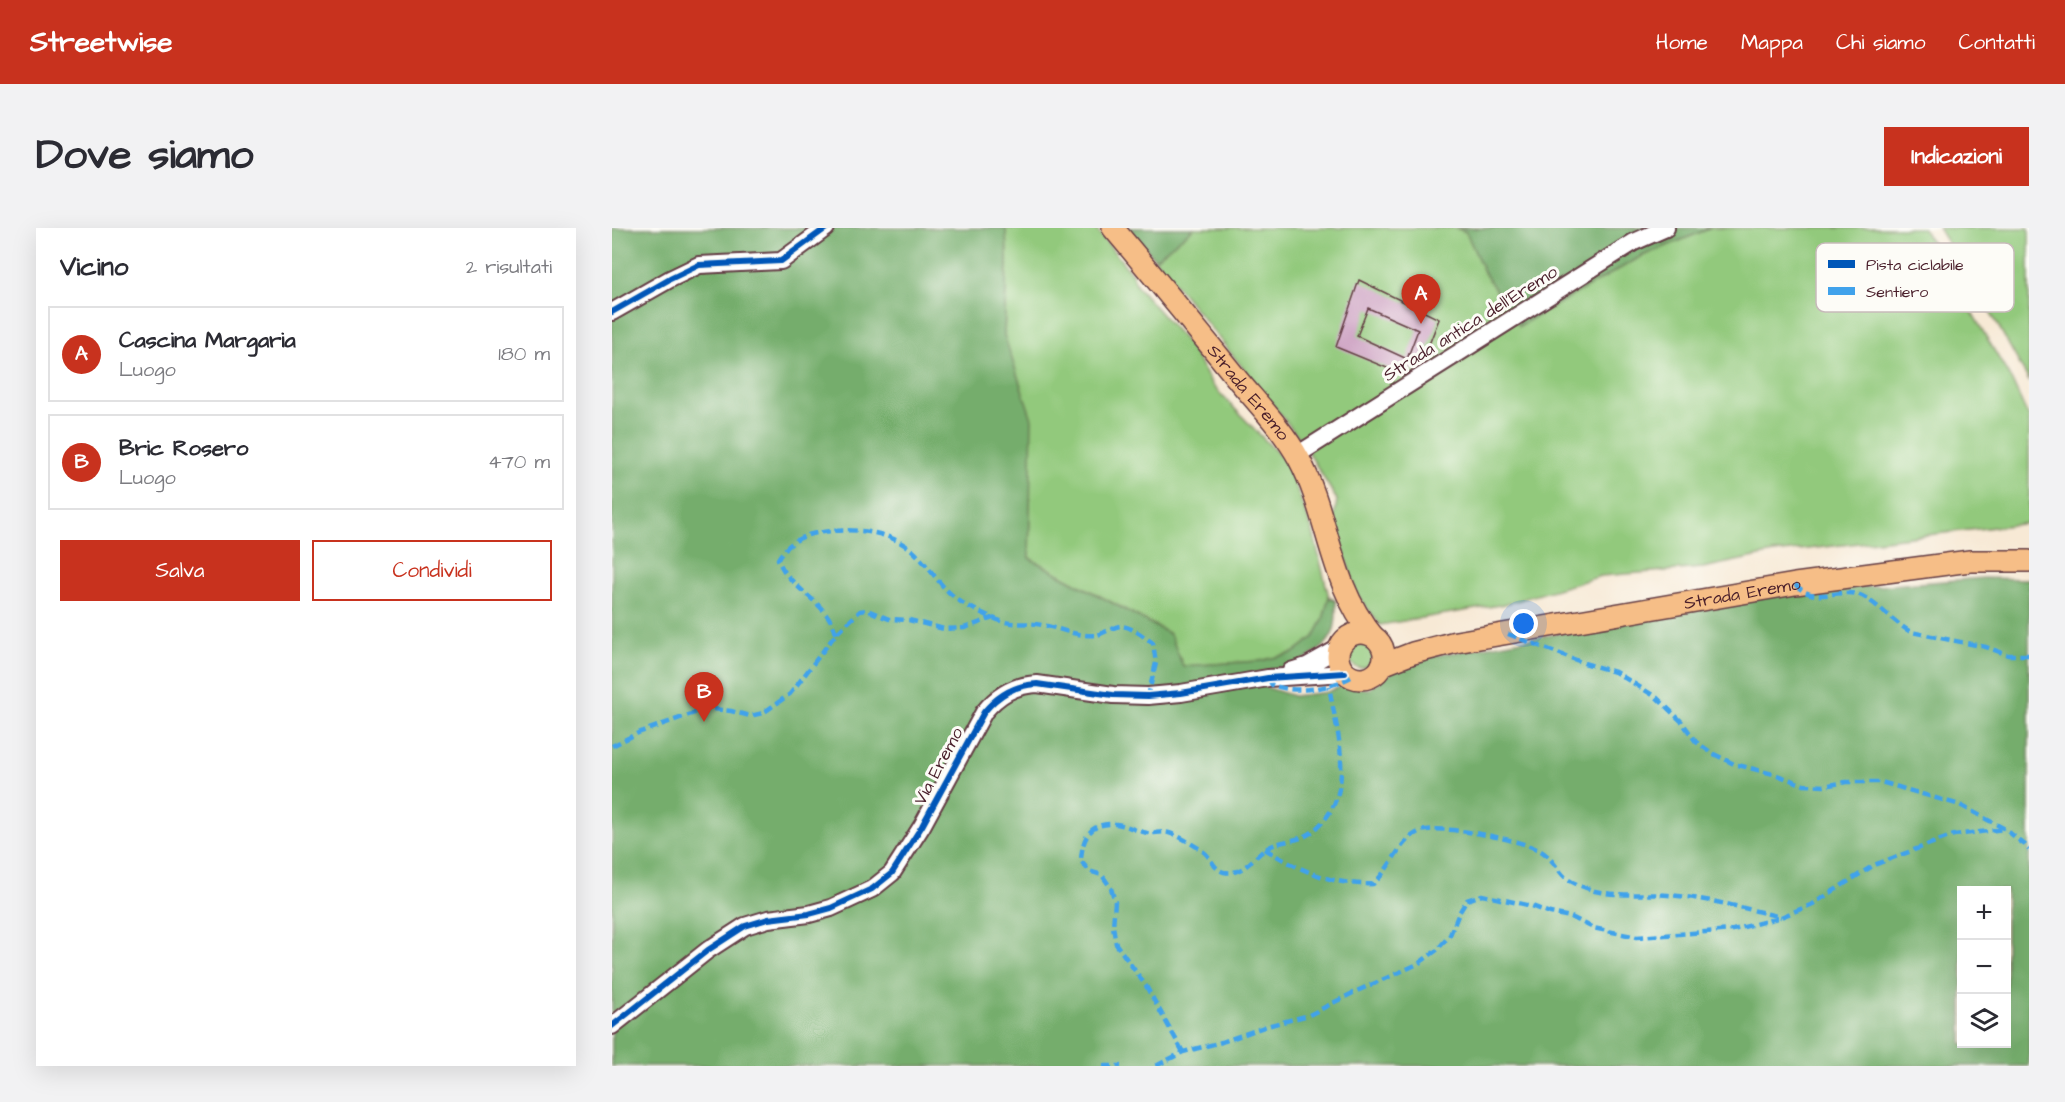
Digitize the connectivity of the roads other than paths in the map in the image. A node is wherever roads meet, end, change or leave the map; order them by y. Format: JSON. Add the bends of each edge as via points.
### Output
{"nodes":[{"id":1,"x":826,"y":228,"type":"edge"},
{"id":2,"x":1113,"y":228,"type":"edge"},
{"id":3,"x":1666,"y":228,"type":"edge"},
{"id":4,"x":612,"y":312,"type":"edge"},
{"id":5,"x":1297,"y":455,"type":"junction"},
{"id":6,"x":2029,"y":561,"type":"edge"},
{"id":7,"x":1341,"y":581,"type":"junction"},
{"id":8,"x":1374,"y":637,"type":"junction"},
{"id":9,"x":1456,"y":642,"type":"junction"},
{"id":10,"x":1340,"y":645,"type":"junction"},
{"id":11,"x":1383,"y":665,"type":"junction"},
{"id":12,"x":1345,"y":673,"type":"junction"},
{"id":13,"x":1268,"y":678,"type":"junction"},
{"id":14,"x":612,"y":1026,"type":"edge"}],
"edges":[{"from":1,"to":4,"type":"street","via":[[781,261],[699,265]]},
{"from":2,"to":5,"type":"main road","name":"Strada Eremo"},
{"from":3,"to":5,"type":"street","name":"Strada antica dell'Eremo","via":[[1634,242]]},
{"from":5,"to":7,"type":"main road","name":"Strada Eremo"},
{"from":6,"to":9,"type":"main road","name":"Strada Eremo","via":[[1970,561],[1795,584]]},
{"from":7,"to":8,"type":"main road","name":"Strada Eremo","via":[[1355,611]]},
{"from":7,"to":10,"type":"main road","name":"Strada Eremo"},
{"from":8,"to":9,"type":"main road","name":"Strada Eremo","via":[[1390,643],[1446,639]]},
{"from":8,"to":10,"type":"main road","via":[[1352,634]]},
{"from":8,"to":11,"type":"main road","via":[[1384,650]]},
{"from":9,"to":11,"type":"main road","name":"Strada Eremo"},
{"from":10,"to":12,"type":"main road","via":[[1338,660]]},
{"from":10,"to":13,"type":"street","name":"Via Eremo","via":[[1307,666]]},
{"from":11,"to":12,"type":"main road","via":[[1366,679]]},
{"from":12,"to":13,"type":"street","name":"Via Eremo"},
{"from":13,"to":14,"type":"street","name":"Via Eremo","via":[[1148,696],[1037,684],[1010,690],[984,712],[892,873],[872,889],[831,908],[745,926],[708,950]]}]}
